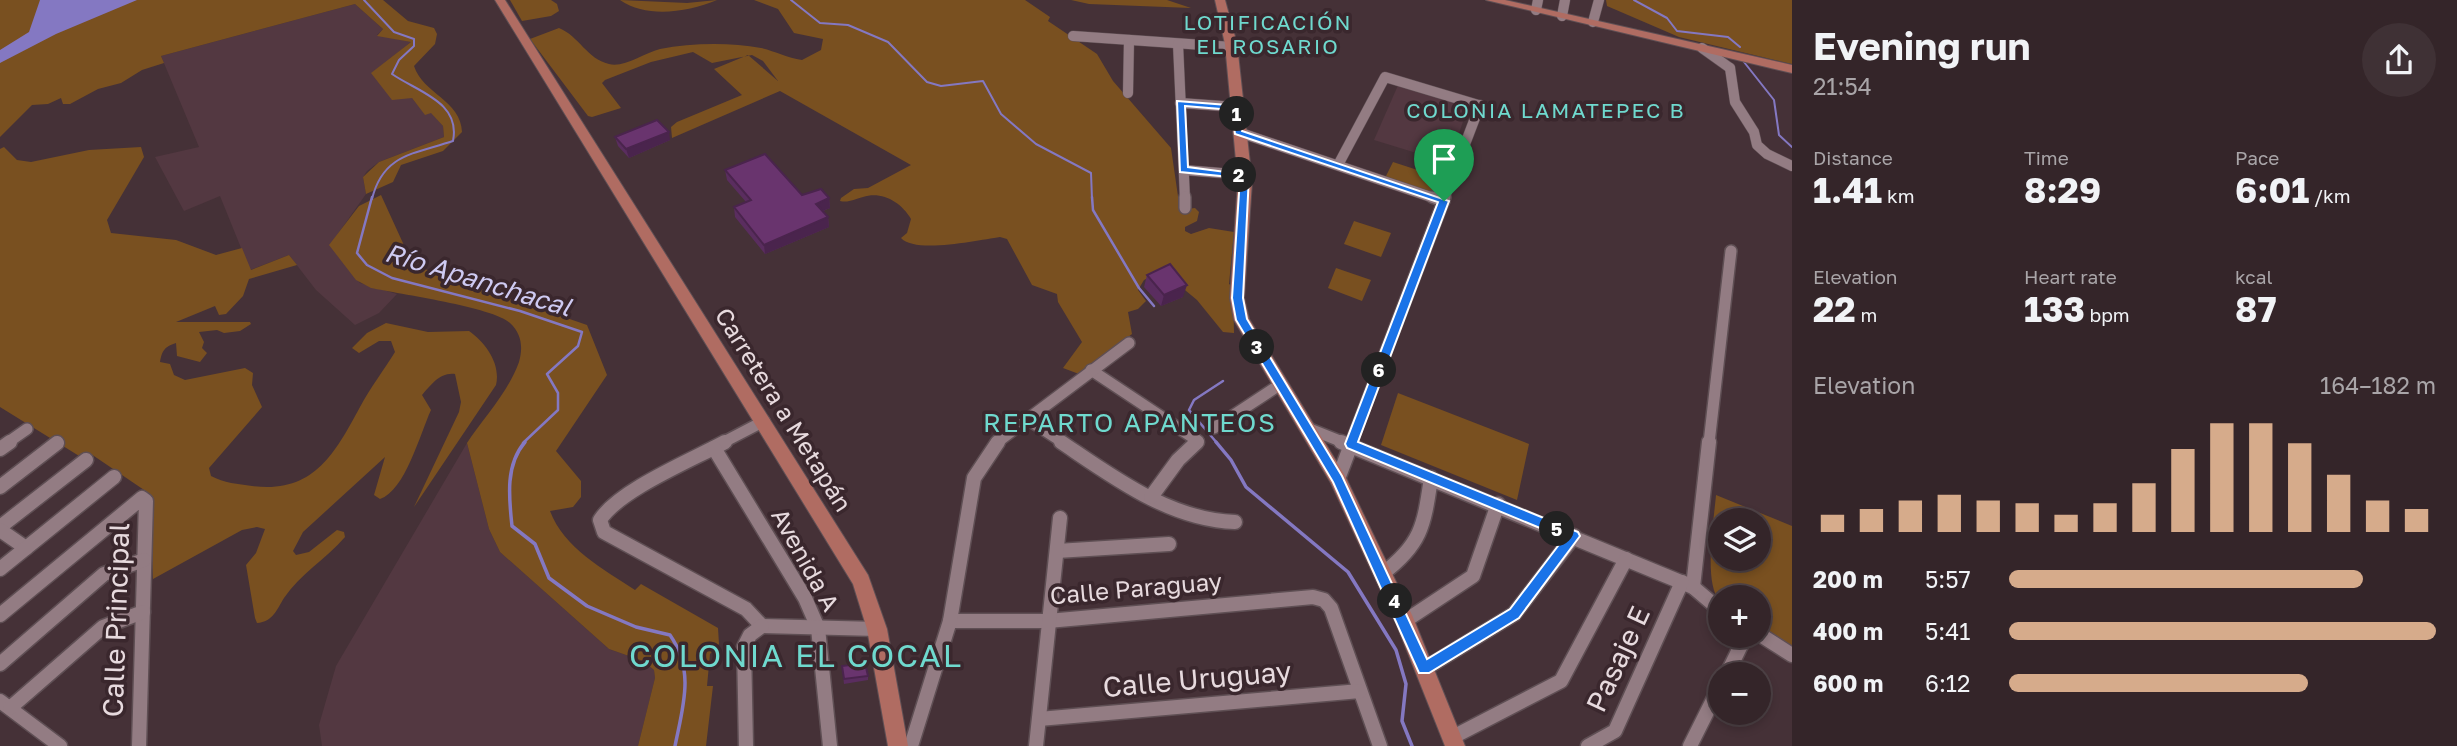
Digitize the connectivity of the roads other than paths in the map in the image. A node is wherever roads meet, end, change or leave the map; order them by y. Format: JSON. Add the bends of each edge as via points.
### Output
{"nodes":[{"id":1,"x":500,"y":0,"type":"edge"},
{"id":2,"x":1220,"y":0,"type":"edge"},
{"id":3,"x":1491,"y":0,"type":"edge"},
{"id":4,"x":1565,"y":0,"type":"edge"},
{"id":5,"x":1598,"y":0,"type":"edge"},
{"id":6,"x":1537,"y":5,"type":"edge"},
{"id":7,"x":1562,"y":16,"type":"junction"},
{"id":8,"x":1593,"y":22,"type":"junction"},
{"id":9,"x":1073,"y":36,"type":"dead end"},
{"id":10,"x":1129,"y":40,"type":"junction"},
{"id":11,"x":1178,"y":44,"type":"junction"},
{"id":12,"x":1231,"y":47,"type":"junction"},
{"id":13,"x":1702,"y":48,"type":"junction"},
{"id":14,"x":1746,"y":58,"type":"junction"},
{"id":15,"x":1730,"y":68,"type":"junction"},
{"id":16,"x":1792,"y":69,"type":"edge"},
{"id":17,"x":1128,"y":93,"type":"dead end"},
{"id":18,"x":1181,"y":103,"type":"junction"},
{"id":19,"x":1236,"y":107,"type":"junction"},
{"id":20,"x":1238,"y":132,"type":"junction"},
{"id":21,"x":1338,"y":165,"type":"junction"},
{"id":22,"x":1792,"y":166,"type":"edge"},
{"id":23,"x":1184,"y":170,"type":"junction"},
{"id":24,"x":1245,"y":175,"type":"junction"},
{"id":25,"x":1444,"y":201,"type":"junction"},
{"id":26,"x":1185,"y":208,"type":"dead end"},
{"id":27,"x":1731,"y":251,"type":"dead end"},
{"id":28,"x":1129,"y":343,"type":"dead end"},
{"id":29,"x":1091,"y":370,"type":"junction"},
{"id":30,"x":1281,"y":384,"type":"junction"},
{"id":31,"x":1027,"y":419,"type":"junction"},
{"id":32,"x":764,"y":421,"type":"junction"},
{"id":33,"x":1213,"y":428,"type":"dead end"},
{"id":34,"x":27,"y":429,"type":"dead end"},
{"id":35,"x":1310,"y":429,"type":"junction"},
{"id":36,"x":57,"y":443,"type":"dead end"},
{"id":37,"x":1351,"y":444,"type":"junction"},
{"id":38,"x":714,"y":447,"type":"junction"},
{"id":39,"x":0,"y":449,"type":"edge"},
{"id":40,"x":86,"y":460,"type":"dead end"},
{"id":41,"x":114,"y":477,"type":"dead end"},
{"id":42,"x":1431,"y":478,"type":"junction"},
{"id":43,"x":1338,"y":479,"type":"junction"},
{"id":44,"x":0,"y":487,"type":"edge"},
{"id":45,"x":1151,"y":497,"type":"junction"},
{"id":46,"x":1498,"y":504,"type":"junction"},
{"id":47,"x":1060,"y":518,"type":"dead end"},
{"id":48,"x":1235,"y":522,"type":"dead end"},
{"id":49,"x":0,"y":529,"type":"edge"},
{"id":50,"x":1574,"y":536,"type":"junction"},
{"id":51,"x":1169,"y":544,"type":"dead end"},
{"id":52,"x":26,"y":548,"type":"junction"},
{"id":53,"x":1057,"y":551,"type":"junction"},
{"id":54,"x":1626,"y":559,"type":"junction"},
{"id":55,"x":144,"y":560,"type":"junction"},
{"id":56,"x":0,"y":569,"type":"edge"},
{"id":57,"x":1382,"y":574,"type":"junction"},
{"id":58,"x":1687,"y":584,"type":"junction"},
{"id":59,"x":1708,"y":601,"type":"edge"},
{"id":60,"x":143,"y":612,"type":"junction"},
{"id":61,"x":0,"y":615,"type":"edge"},
{"id":62,"x":950,"y":621,"type":"junction"},
{"id":63,"x":1048,"y":621,"type":"junction"},
{"id":64,"x":1405,"y":621,"type":"junction"},
{"id":65,"x":762,"y":626,"type":"junction"},
{"id":66,"x":818,"y":628,"type":"junction"},
{"id":67,"x":877,"y":629,"type":"junction"},
{"id":68,"x":1771,"y":642,"type":"edge"},
{"id":69,"x":1792,"y":655,"type":"edge"},
{"id":70,"x":0,"y":664,"type":"edge"},
{"id":71,"x":1424,"y":668,"type":"junction"},
{"id":72,"x":1360,"y":691,"type":"junction"},
{"id":73,"x":5,"y":705,"type":"edge"},
{"id":74,"x":1708,"y":710,"type":"edge"},
{"id":75,"x":1039,"y":719,"type":"junction"},
{"id":76,"x":1453,"y":742,"type":"edge"},
{"id":77,"x":60,"y":746,"type":"edge"},
{"id":78,"x":139,"y":746,"type":"edge"},
{"id":79,"x":746,"y":746,"type":"edge"},
{"id":80,"x":830,"y":746,"type":"edge"},
{"id":81,"x":898,"y":746,"type":"edge"},
{"id":82,"x":911,"y":746,"type":"edge"},
{"id":83,"x":1036,"y":746,"type":"edge"},
{"id":84,"x":1380,"y":746,"type":"edge"},
{"id":85,"x":1588,"y":746,"type":"edge"},
{"id":86,"x":1690,"y":746,"type":"edge"}],
"edges":[{"from":1,"to":32,"type":"main road","name":"Carretera a Metapán"},
{"from":2,"to":12,"type":"main road"},
{"from":3,"to":6,"type":"main road"},
{"from":4,"to":7,"type":"street"},
{"from":5,"to":8,"type":"street"},
{"from":6,"to":7,"type":"main road"},
{"from":7,"to":8,"type":"main road"},
{"from":8,"to":13,"type":"main road"},
{"from":9,"to":10,"type":"street"},
{"from":10,"to":11,"type":"street"},
{"from":10,"to":17,"type":"street"},
{"from":11,"to":12,"type":"street"},
{"from":11,"to":18,"type":"street"},
{"from":12,"to":19,"type":"main road"},
{"from":13,"to":14,"type":"main road"},
{"from":13,"to":15,"type":"street"},
{"from":14,"to":15,"type":"street"},
{"from":14,"to":16,"type":"main road"},
{"from":15,"to":22,"type":"street","via":[[1729,90],[1754,132],[1758,148]]},
{"from":18,"to":19,"type":"street"},
{"from":18,"to":23,"type":"street"},
{"from":19,"to":20,"type":"main road"},
{"from":20,"to":21,"type":"street"},
{"from":20,"to":24,"type":"main road"},
{"from":21,"to":25,"type":"street"},
{"from":21,"to":25,"type":"street","via":[[1385,77],[1483,106]]},
{"from":23,"to":24,"type":"street"},
{"from":23,"to":26,"type":"street"},
{"from":24,"to":30,"type":"main road","via":[[1237,298],[1252,341]]},
{"from":25,"to":37,"type":"street"},
{"from":27,"to":58,"type":"street"},
{"from":28,"to":29,"type":"street"},
{"from":29,"to":31,"type":"street"},
{"from":29,"to":45,"type":"street","via":[[1198,441]]},
{"from":30,"to":33,"type":"street"},
{"from":30,"to":35,"type":"main road"},
{"from":31,"to":45,"type":"street"},
{"from":31,"to":62,"type":"street","via":[[995,444],[974,478]]},
{"from":32,"to":38,"type":"street"},
{"from":32,"to":67,"type":"main road","name":"Carretera a Metapán","via":[[862,581]]},
{"from":34,"to":39,"type":"street"},
{"from":35,"to":37,"type":"street"},
{"from":35,"to":43,"type":"main road"},
{"from":36,"to":44,"type":"street"},
{"from":37,"to":42,"type":"street"},
{"from":37,"to":43,"type":"street"},
{"from":38,"to":65,"type":"street","via":[[614,503],[604,512],[600,526],[746,609]]},
{"from":38,"to":66,"type":"street","name":"Avenida A","via":[[805,598]]},
{"from":40,"to":49,"type":"street"},
{"from":41,"to":52,"type":"street"},
{"from":42,"to":46,"type":"street"},
{"from":42,"to":57,"type":"street","via":[[1415,548]]},
{"from":43,"to":57,"type":"main road"},
{"from":45,"to":48,"type":"street","via":[[1198,519]]},
{"from":46,"to":50,"type":"street"},
{"from":46,"to":64,"type":"street","via":[[1473,576]]},
{"from":47,"to":53,"type":"street"},
{"from":49,"to":52,"type":"street"},
{"from":50,"to":54,"type":"street"},
{"from":50,"to":71,"type":"street","via":[[1514,614]]},
{"from":51,"to":53,"type":"street"},
{"from":52,"to":56,"type":"street"},
{"from":53,"to":63,"type":"street"},
{"from":54,"to":58,"type":"street"},
{"from":54,"to":76,"type":"street","via":[[1561,681]]},
{"from":55,"to":60,"type":"street","name":"Calle Principal"},
{"from":55,"to":61,"type":"street","name":"Calle Principal","via":[[146,501],[142,498]]},
{"from":55,"to":70,"type":"street","via":[[104,574]]},
{"from":57,"to":64,"type":"main road"},
{"from":58,"to":59,"type":"street"},
{"from":58,"to":85,"type":"street","name":"Pasaje E","via":[[1615,732]]},
{"from":60,"to":73,"type":"street","via":[[103,626]]},
{"from":60,"to":78,"type":"street","name":"Calle Principal"},
{"from":62,"to":63,"type":"street","name":"Calle Paraguay"},
{"from":62,"to":82,"type":"street"},
{"from":63,"to":72,"type":"street","name":"Calle Paraguay","via":[[1313,597],[1331,608]]},
{"from":63,"to":75,"type":"street"},
{"from":64,"to":71,"type":"main road"},
{"from":65,"to":66,"type":"street"},
{"from":65,"to":79,"type":"street","via":[[744,647]]},
{"from":66,"to":67,"type":"street"},
{"from":66,"to":80,"type":"street","name":"Avenida A"},
{"from":67,"to":81,"type":"main road","name":"Carretera a Metapán"},
{"from":68,"to":69,"type":"street"},
{"from":71,"to":76,"type":"main road"},
{"from":72,"to":75,"type":"street","name":"Calle Uruguay"},
{"from":72,"to":84,"type":"street"},
{"from":73,"to":77,"type":"street"},
{"from":74,"to":86,"type":"street"},
{"from":75,"to":83,"type":"street"}]}
